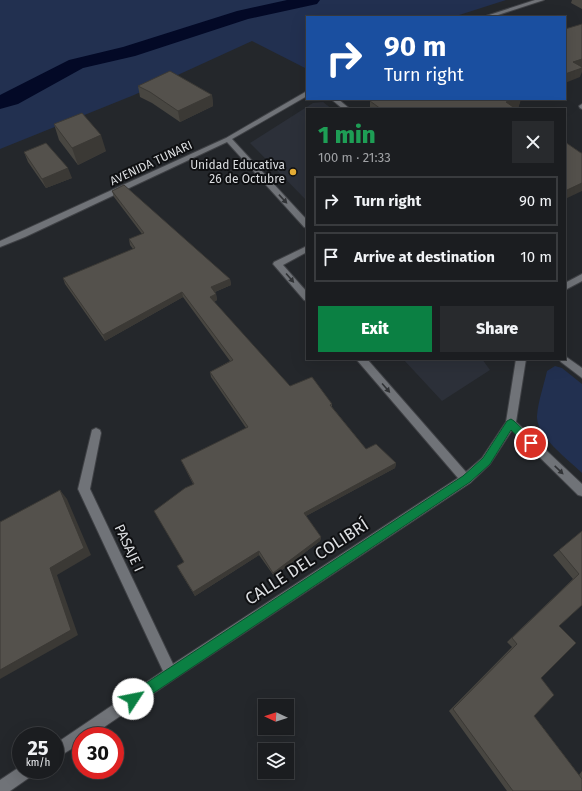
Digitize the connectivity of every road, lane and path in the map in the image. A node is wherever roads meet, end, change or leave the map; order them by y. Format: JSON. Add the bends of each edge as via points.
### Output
{"nodes":[{"id":1,"x":541,"y":0,"type":"edge"},
{"id":2,"x":489,"y":16,"type":"edge"},
{"id":3,"x":306,"y":94,"type":"edge"},
{"id":4,"x":335,"y":100,"type":"edge"},
{"id":5,"x":346,"y":108,"type":"edge"},
{"id":6,"x":228,"y":140,"type":"junction"},
{"id":7,"x":306,"y":224,"type":"edge"},
{"id":8,"x":0,"y":244,"type":"edge"},
{"id":9,"x":306,"y":250,"type":"edge"},
{"id":10,"x":582,"y":278,"type":"edge"},
{"id":11,"x":567,"y":283,"type":"edge"},
{"id":12,"x":306,"y":297,"type":"edge"},
{"id":13,"x":362,"y":360,"type":"edge"},
{"id":14,"x":521,"y":360,"type":"edge"},
{"id":15,"x":565,"y":360,"type":"edge"},
{"id":16,"x":582,"y":374,"type":"edge"},
{"id":17,"x":511,"y":424,"type":"junction"},
{"id":18,"x":96,"y":433,"type":"dead end"},
{"id":19,"x":466,"y":479,"type":"junction"},
{"id":20,"x":582,"y":491,"type":"edge"},
{"id":21,"x":172,"y":673,"type":"junction"},
{"id":22,"x":64,"y":746,"type":"edge"},
{"id":23,"x":15,"y":779,"type":"edge"},
{"id":24,"x":0,"y":789,"type":"edge"}],
"edges":[{"from":1,"to":2,"type":"street"},
{"from":3,"to":6,"type":"street","name":"AVENIDA TUNARI"},
{"from":4,"to":5,"type":"street"},
{"from":6,"to":7,"type":"street","one_way":true},
{"from":6,"to":8,"type":"street","name":"AVENIDA TUNARI"},
{"from":9,"to":12,"type":"street","one_way":true,"via":[[277,264]]},
{"from":10,"to":11,"type":"street"},
{"from":13,"to":19,"type":"street","one_way":true},
{"from":14,"to":17,"type":"street","name":"CALLE DEL COLIBRÍ"},
{"from":15,"to":16,"type":"street"},
{"from":17,"to":19,"type":"street","name":"CALLE DEL COLIBRÍ","via":[[486,461]]},
{"from":17,"to":20,"type":"street","one_way":true},
{"from":18,"to":21,"type":"street","name":"PASAJE I","via":[[84,489]]},
{"from":19,"to":21,"type":"street","name":"CALLE DEL COLIBRÍ"},
{"from":21,"to":22,"type":"street","name":"CALLE DEL COLIBRÍ"},
{"from":23,"to":24,"type":"street"}]}
